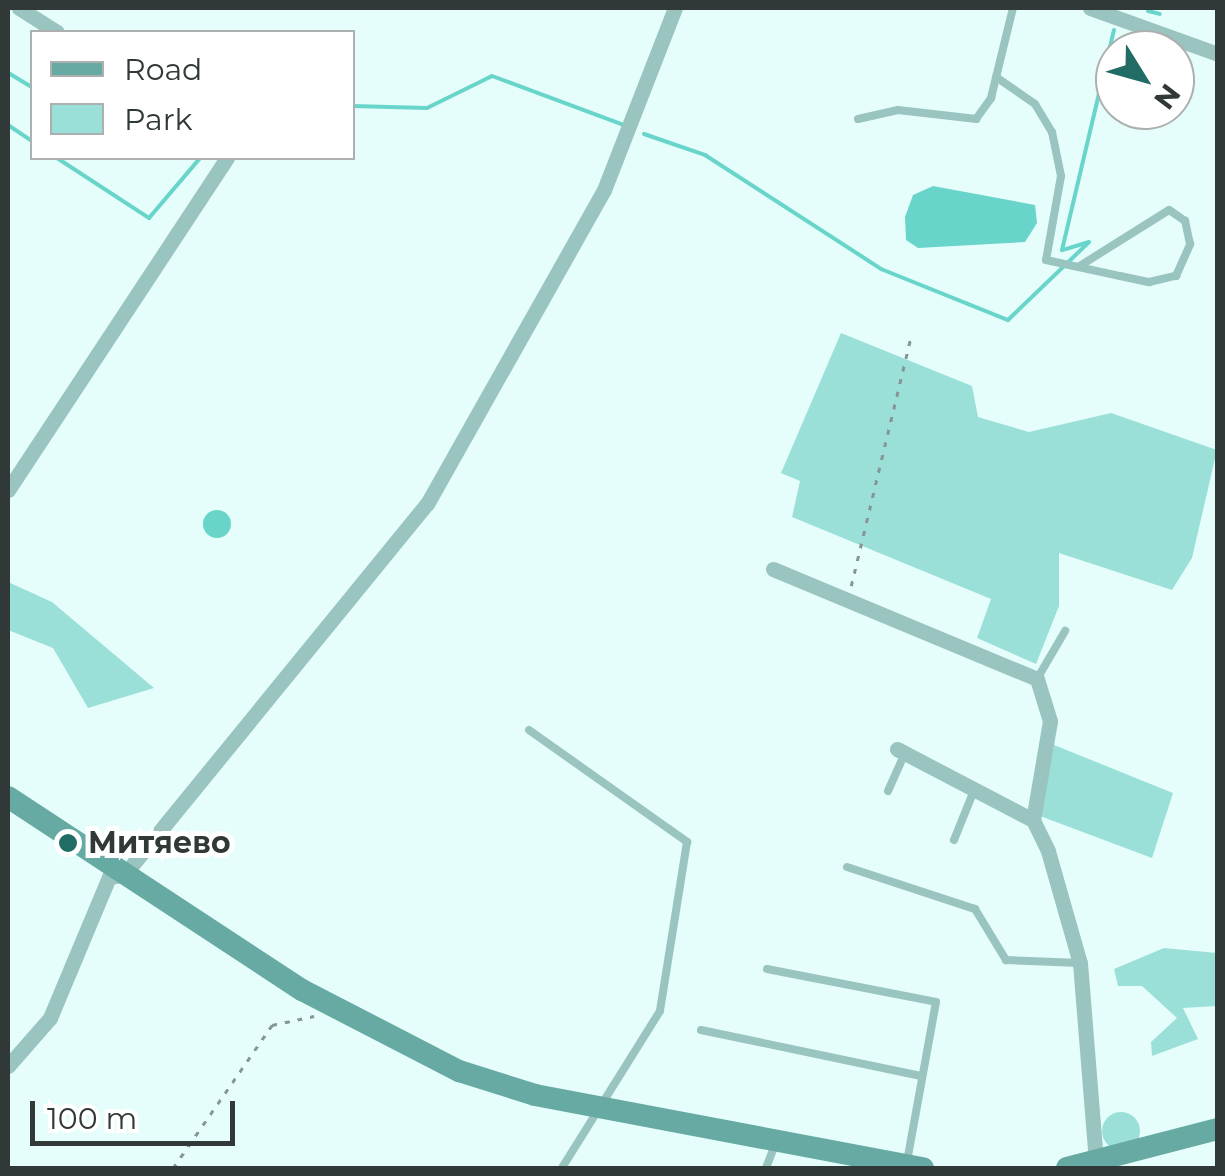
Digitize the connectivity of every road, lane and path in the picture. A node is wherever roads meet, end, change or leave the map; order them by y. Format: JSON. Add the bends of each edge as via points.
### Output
{"nodes":[{"id":1,"x":19,"y":8,"type":"edge"},
{"id":2,"x":675,"y":8,"type":"edge"},
{"id":3,"x":1012,"y":8,"type":"edge"},
{"id":4,"x":1090,"y":8,"type":"edge"},
{"id":5,"x":1142,"y":8,"type":"edge"},
{"id":6,"x":1142,"y":25,"type":"junction"},
{"id":7,"x":54,"y":30,"type":"edge"},
{"id":8,"x":1218,"y":54,"type":"edge"},
{"id":9,"x":996,"y":78,"type":"junction"},
{"id":10,"x":858,"y":119,"type":"dead end"},
{"id":11,"x":226,"y":160,"type":"edge"},
{"id":12,"x":1078,"y":267,"type":"junction"},
{"id":13,"x":910,"y":340,"type":"dead end"},
{"id":14,"x":8,"y":490,"type":"edge"},
{"id":15,"x":773,"y":569,"type":"dead end"},
{"id":16,"x":846,"y":599,"type":"junction"},
{"id":17,"x":1065,"y":631,"type":"dead end"},
{"id":18,"x":1037,"y":679,"type":"junction"},
{"id":19,"x":530,"y":730,"type":"dead end"},
{"id":20,"x":901,"y":751,"type":"joint"},
{"id":21,"x":975,"y":788,"type":"junction"},
{"id":22,"x":888,"y":791,"type":"dead end"},
{"id":23,"x":8,"y":798,"type":"edge"},
{"id":24,"x":1032,"y":820,"type":"junction"},
{"id":25,"x":954,"y":840,"type":"dead end"},
{"id":26,"x":847,"y":867,"type":"dead end"},
{"id":27,"x":124,"y":874,"type":"junction"},
{"id":28,"x":1080,"y":962,"type":"junction"},
{"id":29,"x":767,"y":968,"type":"dead end"},
{"id":30,"x":340,"y":1010,"type":"junction"},
{"id":31,"x":700,"y":1030,"type":"dead end"},
{"id":32,"x":8,"y":1066,"type":"edge"},
{"id":33,"x":922,"y":1076,"type":"junction"},
{"id":34,"x":606,"y":1108,"type":"junction"},
{"id":35,"x":1218,"y":1129,"type":"edge"},
{"id":36,"x":775,"y":1144,"type":"junction"},
{"id":37,"x":1096,"y":1163,"type":"junction"},
{"id":38,"x":915,"y":1167,"type":"edge"},
{"id":39,"x":173,"y":1168,"type":"edge"},
{"id":40,"x":562,"y":1168,"type":"edge"},
{"id":41,"x":766,"y":1168,"type":"edge"},
{"id":42,"x":1067,"y":1168,"type":"edge"}],
"edges":[{"from":1,"to":7,"type":"street"},
{"from":2,"to":27,"type":"street","via":[[640,115],[604,190],[426,504]]},
{"from":3,"to":9,"type":"lane"},
{"from":4,"to":6,"type":"street"},
{"from":5,"to":6,"type":"street"},
{"from":6,"to":8,"type":"street"},
{"from":9,"to":10,"type":"lane","via":[[976,118],[898,110]]},
{"from":9,"to":12,"type":"lane","via":[[1035,104],[1052,132],[1061,176],[1046,260]]},
{"from":11,"to":14,"type":"street"},
{"from":12,"to":12,"type":"lane","via":[[1149,282],[1176,276],[1190,244],[1185,221],[1169,210]]},
{"from":13,"to":16,"type":"path"},
{"from":15,"to":16,"type":"street"},
{"from":16,"to":18,"type":"street"},
{"from":17,"to":18,"type":"lane"},
{"from":18,"to":24,"type":"street","via":[[1050,722]]},
{"from":19,"to":34,"type":"lane","via":[[687,842],[660,1012]]},
{"from":20,"to":21,"type":"street"},
{"from":20,"to":22,"type":"lane"},
{"from":21,"to":24,"type":"street"},
{"from":21,"to":25,"type":"lane"},
{"from":23,"to":27,"type":"street"},
{"from":24,"to":28,"type":"street","via":[[1070,906]]},
{"from":26,"to":28,"type":"lane","via":[[975,909],[1006,960]]},
{"from":27,"to":30,"type":"street"},
{"from":27,"to":32,"type":"street","via":[[109,878],[50,1018]]},
{"from":28,"to":37,"type":"street"},
{"from":29,"to":33,"type":"lane","via":[[936,1002]]},
{"from":30,"to":34,"type":"street","via":[[473,1076]]},
{"from":30,"to":39,"type":"path","via":[[272,1025]]},
{"from":31,"to":33,"type":"lane"},
{"from":33,"to":38,"type":"lane"},
{"from":34,"to":36,"type":"street"},
{"from":34,"to":40,"type":"lane"},
{"from":35,"to":37,"type":"street"},
{"from":36,"to":38,"type":"street"},
{"from":36,"to":41,"type":"lane"},
{"from":37,"to":42,"type":"street"}]}
